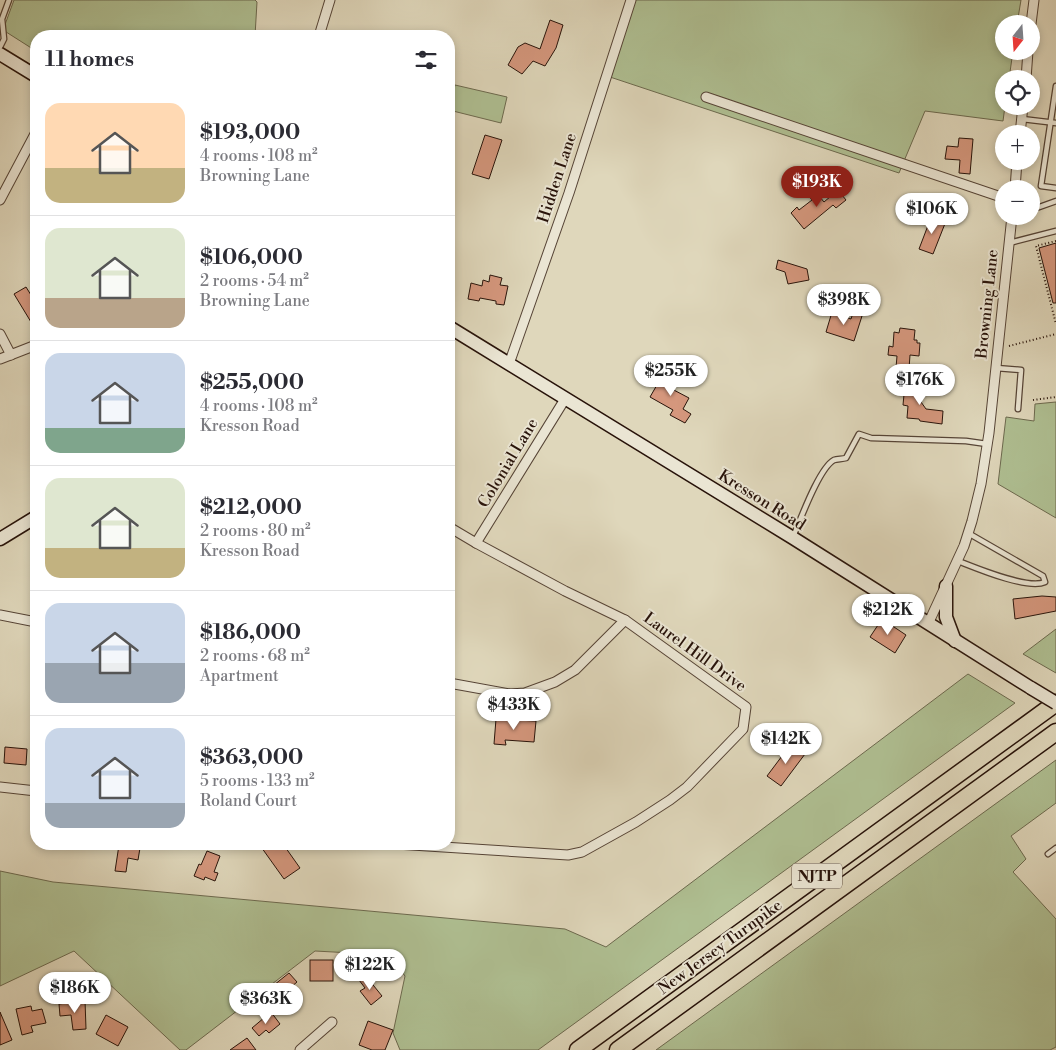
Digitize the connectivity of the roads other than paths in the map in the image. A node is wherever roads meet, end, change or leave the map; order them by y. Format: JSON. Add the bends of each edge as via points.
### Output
{"nodes":[{"id":1,"x":9,"y":0,"type":"edge"},
{"id":2,"x":330,"y":0,"type":"edge"},
{"id":3,"x":631,"y":0,"type":"edge"},
{"id":4,"x":1034,"y":0,"type":"edge"},
{"id":5,"x":1032,"y":15,"type":"edge"},
{"id":6,"x":321,"y":30,"type":"edge"},
{"id":7,"x":0,"y":47,"type":"edge"},
{"id":8,"x":0,"y":54,"type":"edge"},
{"id":9,"x":30,"y":72,"type":"edge"},
{"id":10,"x":1056,"y":86,"type":"edge"},
{"id":11,"x":706,"y":97,"type":"dead end"},
{"id":12,"x":1022,"y":115,"type":"edge"},
{"id":13,"x":1022,"y":119,"type":"junction"},
{"id":14,"x":1050,"y":122,"type":"junction"},
{"id":15,"x":1056,"y":123,"type":"edge"},
{"id":16,"x":1021,"y":125,"type":"edge"},
{"id":17,"x":30,"y":143,"type":"edge"},
{"id":18,"x":1056,"y":188,"type":"edge"},
{"id":19,"x":995,"y":195,"type":"edge"},
{"id":20,"x":0,"y":200,"type":"edge"},
{"id":21,"x":1056,"y":201,"type":"edge"},
{"id":22,"x":1040,"y":207,"type":"edge"},
{"id":23,"x":1012,"y":225,"type":"edge"},
{"id":24,"x":1056,"y":231,"type":"edge"},
{"id":25,"x":1009,"y":243,"type":"junction"},
{"id":26,"x":455,"y":331,"type":"edge"},
{"id":27,"x":0,"y":334,"type":"edge"},
{"id":28,"x":30,"y":347,"type":"edge"},
{"id":29,"x":11,"y":355,"type":"junction"},
{"id":30,"x":0,"y":359,"type":"edge"},
{"id":31,"x":508,"y":364,"type":"junction"},
{"id":32,"x":996,"y":368,"type":"junction"},
{"id":33,"x":565,"y":398,"type":"junction"},
{"id":34,"x":1018,"y":409,"type":"dead end"},
{"id":35,"x":987,"y":444,"type":"junction"},
{"id":36,"x":30,"y":521,"type":"edge"},
{"id":37,"x":455,"y":531,"type":"edge"},
{"id":38,"x":968,"y":533,"type":"junction"},
{"id":39,"x":793,"y":538,"type":"junction"},
{"id":40,"x":0,"y":539,"type":"edge"},
{"id":41,"x":476,"y":544,"type":"junction"},
{"id":42,"x":958,"y":561,"type":"junction"},
{"id":43,"x":946,"y":586,"type":"junction"},
{"id":44,"x":0,"y":615,"type":"edge"},
{"id":45,"x":625,"y":620,"type":"junction"},
{"id":46,"x":30,"y":621,"type":"edge"},
{"id":47,"x":928,"y":624,"type":"junction"},
{"id":48,"x":955,"y":641,"type":"junction"},
{"id":49,"x":455,"y":684,"type":"edge"},
{"id":50,"x":1056,"y":703,"type":"edge"},
{"id":51,"x":1056,"y":732,"type":"edge"},
{"id":52,"x":0,"y":787,"type":"edge"},
{"id":53,"x":30,"y":790,"type":"edge"},
{"id":54,"x":455,"y":848,"type":"edge"},
{"id":55,"x":1056,"y":848,"type":"edge"},
{"id":56,"x":1048,"y":854,"type":"dead end"},
{"id":57,"x":332,"y":1022,"type":"dead end"},
{"id":58,"x":300,"y":1050,"type":"edge"},
{"id":59,"x":578,"y":1050,"type":"edge"},
{"id":60,"x":618,"y":1050,"type":"edge"}],
"edges":[{"from":1,"to":7,"type":"lane","via":[[2,19],[4,39]]},
{"from":2,"to":6,"type":"street"},
{"from":3,"to":31,"type":"street","name":"Hidden Lane","via":[[569,193]]},
{"from":4,"to":5,"type":"street"},
{"from":8,"to":9,"type":"street"},
{"from":10,"to":14,"type":"lane"},
{"from":11,"to":19,"type":"street"},
{"from":12,"to":13,"type":"street"},
{"from":13,"to":14,"type":"lane"},
{"from":13,"to":16,"type":"street"},
{"from":14,"to":15,"type":"lane"},
{"from":14,"to":18,"type":"lane","via":[[1042,186]]},
{"from":17,"to":20,"type":"street"},
{"from":21,"to":22,"type":"lane"},
{"from":23,"to":25,"type":"street","name":"Browning Lane"},
{"from":24,"to":25,"type":"lane"},
{"from":25,"to":32,"type":"street","name":"Browning Lane"},
{"from":26,"to":31,"type":"street","name":"Kresson Road"},
{"from":27,"to":29,"type":"street"},
{"from":28,"to":29,"type":"street"},
{"from":29,"to":30,"type":"street"},
{"from":31,"to":33,"type":"street","name":"Kresson Road"},
{"from":32,"to":34,"type":"lane","via":[[1021,370]]},
{"from":32,"to":35,"type":"street","name":"Browning Lane"},
{"from":33,"to":39,"type":"street","name":"Kresson Road"},
{"from":33,"to":41,"type":"street","name":"Colonial Lane"},
{"from":35,"to":38,"type":"street","name":"Browning Lane"},
{"from":35,"to":39,"type":"lane","via":[[871,438],[858,434],[846,458],[834,460],[826,468]]},
{"from":36,"to":40,"type":"street"},
{"from":37,"to":41,"type":"street","name":"Laurel Hill Drive"},
{"from":38,"to":42,"type":"street","name":"Browning Lane"},
{"from":38,"to":42,"type":"lane","via":[[1036,571],[1045,582],[1023,583]]},
{"from":39,"to":47,"type":"street","name":"Kresson Road"},
{"from":41,"to":45,"type":"street","name":"Laurel Hill Drive"},
{"from":42,"to":43,"type":"street","name":"Browning Lane"},
{"from":43,"to":47,"type":"street","name":"Browning Lane"},
{"from":43,"to":48,"type":"street","via":[[946,617]]},
{"from":44,"to":46,"type":"street"},
{"from":45,"to":49,"type":"street","via":[[575,670],[555,682],[525,693],[510,694]]},
{"from":45,"to":54,"type":"street","name":"Laurel Hill Drive","via":[[746,707],[743,729],[670,800],[582,852],[568,855]]},
{"from":47,"to":48,"type":"street","name":"Kresson Road"},
{"from":48,"to":50,"type":"street","name":"Kresson Road","bridge":true},
{"from":50,"to":59,"type":"highway","name":"New Jersey Turnpike","number":"NJTP"},
{"from":51,"to":60,"type":"highway","name":"New Jersey Turnpike","number":"NJTP"},
{"from":52,"to":53,"type":"street"},
{"from":55,"to":56,"type":"lane"},
{"from":57,"to":58,"type":"street"}]}
